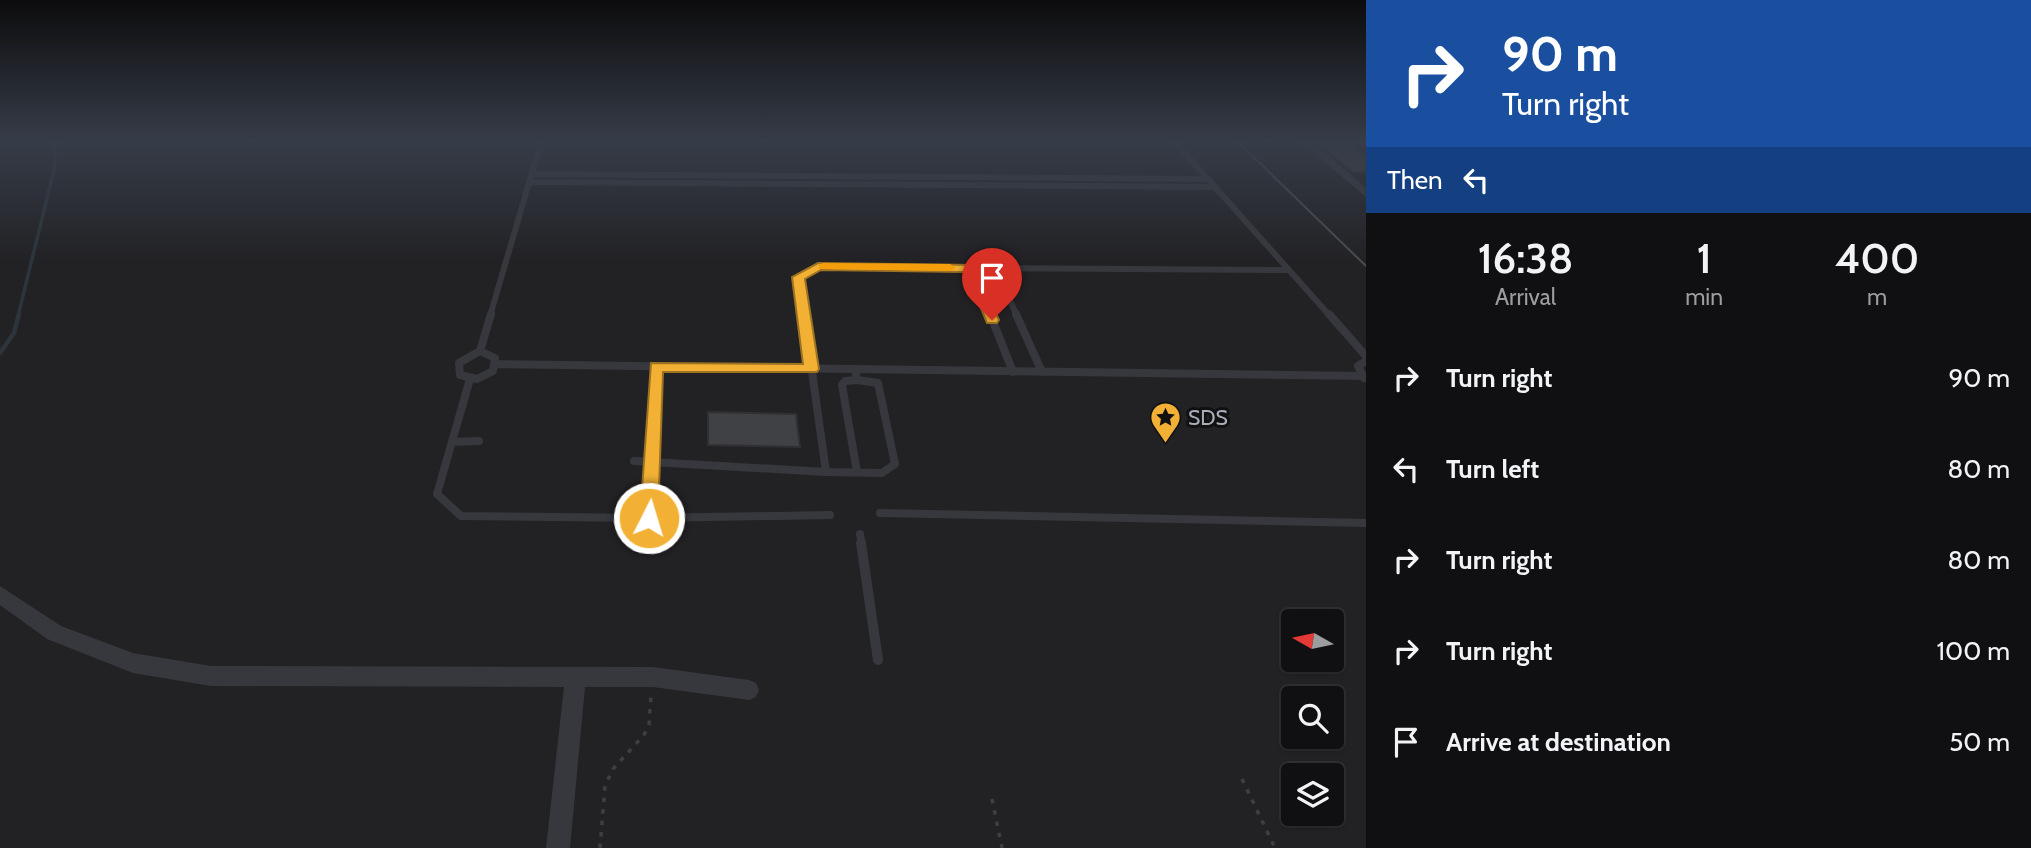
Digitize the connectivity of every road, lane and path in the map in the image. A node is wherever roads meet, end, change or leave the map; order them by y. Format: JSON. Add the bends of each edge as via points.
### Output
{"nodes":[{"id":1,"x":530,"y":182,"type":"edge"},
{"id":2,"x":802,"y":182,"type":"edge"},
{"id":3,"x":1210,"y":182,"type":"edge"},
{"id":4,"x":1352,"y":182,"type":"edge"},
{"id":5,"x":1214,"y":187,"type":"junction"},
{"id":6,"x":1366,"y":194,"type":"edge"},
{"id":7,"x":971,"y":268,"type":"junction"},
{"id":8,"x":995,"y":268,"type":"junction"},
{"id":9,"x":1289,"y":270,"type":"junction"},
{"id":10,"x":480,"y":351,"type":"junction"},
{"id":11,"x":1366,"y":356,"type":"edge"},
{"id":12,"x":1366,"y":361,"type":"edge"},
{"id":13,"x":496,"y":365,"type":"junction"},
{"id":14,"x":656,"y":367,"type":"junction"},
{"id":15,"x":811,"y":369,"type":"junction"},
{"id":16,"x":855,"y":369,"type":"junction"},
{"id":17,"x":1013,"y":372,"type":"junction"},
{"id":18,"x":1042,"y":372,"type":"junction"},
{"id":19,"x":1364,"y":378,"type":"edge"},
{"id":20,"x":470,"y":379,"type":"junction"},
{"id":21,"x":857,"y":380,"type":"junction"},
{"id":22,"x":479,"y":441,"type":"dead end"},
{"id":23,"x":452,"y":442,"type":"junction"},
{"id":24,"x":634,"y":461,"type":"dead end"},
{"id":25,"x":653,"y":461,"type":"junction"},
{"id":26,"x":826,"y":472,"type":"junction"},
{"id":27,"x":857,"y":472,"type":"junction"},
{"id":28,"x":880,"y":513,"type":"dead end"},
{"id":29,"x":830,"y":515,"type":"dead end"},
{"id":30,"x":649,"y":518,"type":"junction"},
{"id":31,"x":1366,"y":523,"type":"edge"},
{"id":32,"x":860,"y":534,"type":"dead end"},
{"id":33,"x":0,"y":594,"type":"edge"},
{"id":34,"x":877,"y":660,"type":"dead end"},
{"id":35,"x":653,"y":677,"type":"junction"},
{"id":36,"x":575,"y":678,"type":"junction"},
{"id":37,"x":749,"y":690,"type":"dead end"},
{"id":38,"x":1242,"y":779,"type":"dead end"},
{"id":39,"x":992,"y":799,"type":"dead end"},
{"id":40,"x":558,"y":848,"type":"edge"},
{"id":41,"x":600,"y":848,"type":"edge"},
{"id":42,"x":1002,"y":848,"type":"edge"},
{"id":43,"x":1275,"y":848,"type":"edge"}],
"edges":[{"from":1,"to":10,"type":"lane"},
{"from":2,"to":5,"type":"lane"},
{"from":3,"to":5,"type":"lane"},
{"from":4,"to":6,"type":"street"},
{"from":5,"to":9,"type":"lane"},
{"from":7,"to":8,"type":"lane"},
{"from":7,"to":15,"type":"lane","via":[[818,267],[799,277]]},
{"from":7,"to":17,"type":"lane"},
{"from":8,"to":9,"type":"lane"},
{"from":8,"to":18,"type":"lane"},
{"from":9,"to":11,"type":"lane"},
{"from":10,"to":13,"type":"lane","via":[[495,358]]},
{"from":10,"to":20,"type":"lane","via":[[462,359],[457,367],[460,375]]},
{"from":12,"to":19,"type":"lane","via":[[1358,366]]},
{"from":13,"to":14,"type":"lane"},
{"from":13,"to":20,"type":"lane","via":[[489,374]]},
{"from":14,"to":15,"type":"lane"},
{"from":14,"to":25,"type":"lane"},
{"from":15,"to":16,"type":"lane"},
{"from":15,"to":26,"type":"lane"},
{"from":16,"to":17,"type":"lane"},
{"from":16,"to":21,"type":"lane"},
{"from":17,"to":18,"type":"lane"},
{"from":18,"to":19,"type":"lane"},
{"from":20,"to":23,"type":"lane"},
{"from":21,"to":27,"type":"lane","via":[[842,385]]},
{"from":21,"to":27,"type":"lane","via":[[877,383],[895,464],[890,470]]},
{"from":22,"to":23,"type":"lane"},
{"from":23,"to":30,"type":"lane","via":[[437,494],[461,516]]},
{"from":24,"to":25,"type":"lane"},
{"from":25,"to":26,"type":"lane"},
{"from":25,"to":30,"type":"lane"},
{"from":26,"to":27,"type":"lane"},
{"from":28,"to":31,"type":"lane"},
{"from":29,"to":30,"type":"lane"},
{"from":32,"to":34,"type":"lane"},
{"from":33,"to":36,"type":"street","via":[[54,633],[133,663],[211,676]]},
{"from":35,"to":36,"type":"street"},
{"from":35,"to":37,"type":"street"},
{"from":35,"to":41,"type":"path","via":[[649,724],[613,769],[606,786]]},
{"from":36,"to":40,"type":"street"},
{"from":38,"to":43,"type":"path"},
{"from":39,"to":42,"type":"path"}]}
